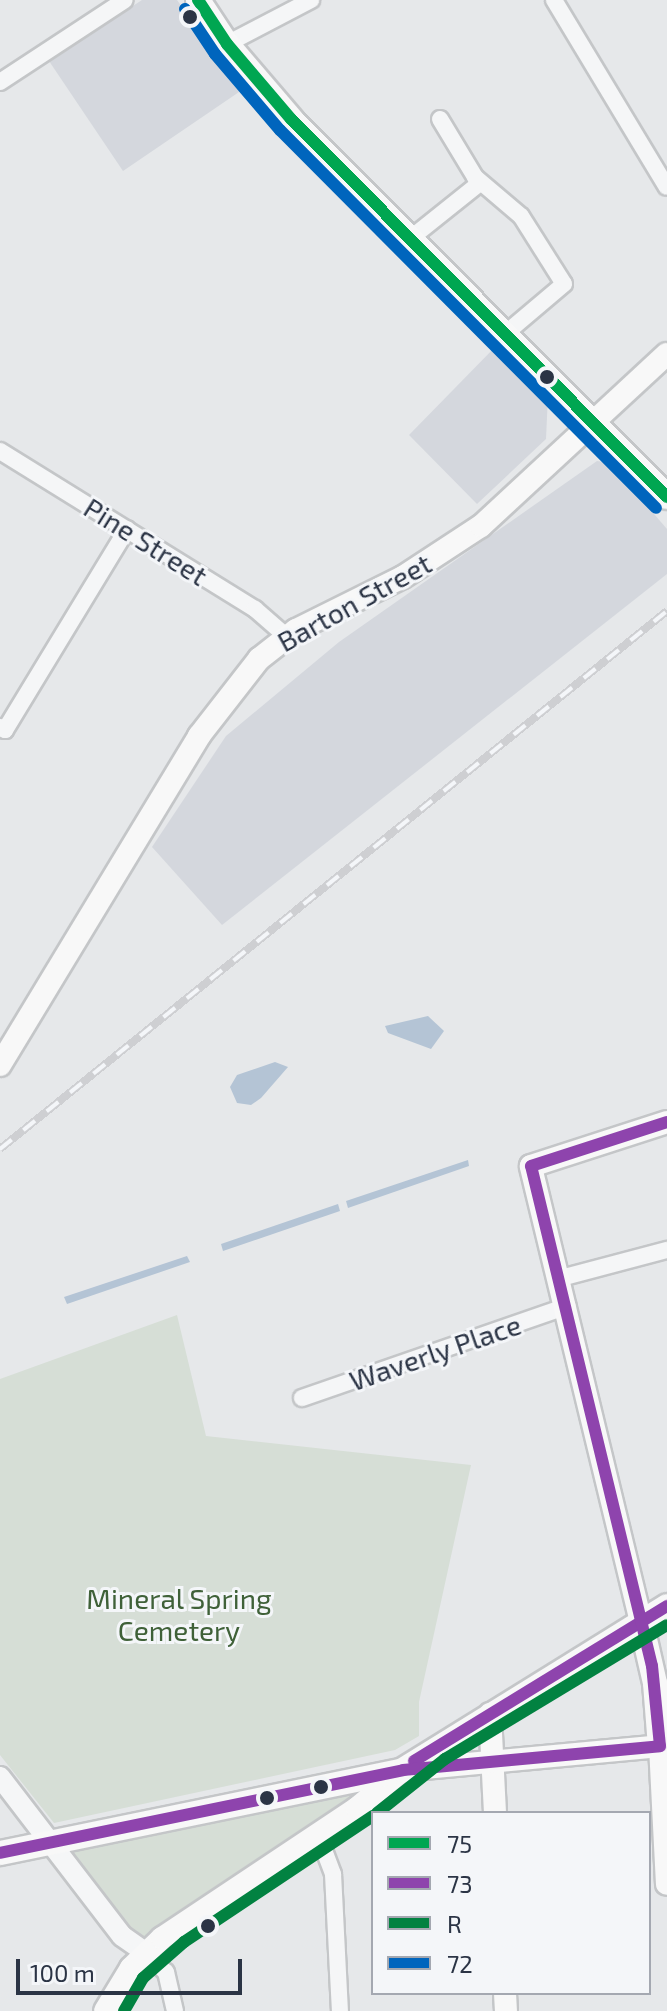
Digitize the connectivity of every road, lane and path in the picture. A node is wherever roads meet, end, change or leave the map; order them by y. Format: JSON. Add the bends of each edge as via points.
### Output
{"nodes":[{"id":1,"x":125,"y":0,"type":"edge"},
{"id":2,"x":198,"y":0,"type":"edge"},
{"id":3,"x":311,"y":0,"type":"edge"},
{"id":4,"x":554,"y":0,"type":"edge"},
{"id":5,"x":227,"y":44,"type":"junction"},
{"id":6,"x":0,"y":82,"type":"edge"},
{"id":7,"x":440,"y":119,"type":"dead end"},
{"id":8,"x":480,"y":183,"type":"junction"},
{"id":9,"x":667,"y":187,"type":"edge"},
{"id":10,"x":411,"y":238,"type":"junction"},
{"id":11,"x":506,"y":333,"type":"junction"},
{"id":12,"x":667,"y":354,"type":"edge"},
{"id":13,"x":593,"y":421,"type":"junction"},
{"id":14,"x":0,"y":451,"type":"edge"},
{"id":15,"x":667,"y":497,"type":"edge"},
{"id":16,"x":127,"y":529,"type":"junction"},
{"id":17,"x":287,"y":637,"type":"junction"},
{"id":18,"x":0,"y":727,"type":"edge"},
{"id":19,"x":0,"y":1065,"type":"edge"},
{"id":20,"x":667,"y":1122,"type":"edge"},
{"id":21,"x":667,"y":1250,"type":"edge"},
{"id":22,"x":561,"y":1278,"type":"junction"},
{"id":23,"x":568,"y":1306,"type":"junction"},
{"id":24,"x":302,"y":1398,"type":"dead end"},
{"id":25,"x":667,"y":1606,"type":"edge"},
{"id":26,"x":641,"y":1622,"type":"junction"},
{"id":27,"x":490,"y":1714,"type":"junction"},
{"id":28,"x":664,"y":1746,"type":"edge"},
{"id":29,"x":493,"y":1760,"type":"junction"},
{"id":30,"x":403,"y":1770,"type":"junction"},
{"id":31,"x":0,"y":1777,"type":"edge"},
{"id":32,"x":495,"y":1811,"type":"edge"},
{"id":33,"x":318,"y":1834,"type":"junction"},
{"id":34,"x":51,"y":1842,"type":"junction"},
{"id":35,"x":0,"y":1853,"type":"edge"},
{"id":36,"x":667,"y":1884,"type":"edge"},
{"id":37,"x":146,"y":1953,"type":"junction"},
{"id":38,"x":105,"y":2011,"type":"edge"},
{"id":39,"x":175,"y":2011,"type":"edge"},
{"id":40,"x":340,"y":2011,"type":"edge"}],
"edges":[{"from":1,"to":6,"type":"street"},
{"from":2,"to":5,"type":"main road"},
{"from":3,"to":5,"type":"street"},
{"from":4,"to":9,"type":"street"},
{"from":5,"to":10,"type":"main road","via":[[291,119]]},
{"from":7,"to":8,"type":"street"},
{"from":8,"to":10,"type":"street"},
{"from":8,"to":11,"type":"street","via":[[521,216],[564,284]]},
{"from":10,"to":11,"type":"main road"},
{"from":11,"to":13,"type":"main road"},
{"from":12,"to":13,"type":"main road","name":"Barton Street"},
{"from":13,"to":15,"type":"main road"},
{"from":13,"to":17,"type":"main road","name":"Barton Street","via":[[508,503],[451,547]]},
{"from":14,"to":16,"type":"street","name":"Pine Street"},
{"from":16,"to":17,"type":"street","name":"Pine Street","via":[[255,609]]},
{"from":16,"to":18,"type":"street","via":[[5,730]]},
{"from":17,"to":19,"type":"main road","name":"Barton Street","via":[[243,678],[199,736]]},
{"from":20,"to":22,"type":"main road","via":[[531,1166]]},
{"from":21,"to":22,"type":"street"},
{"from":22,"to":23,"type":"main road"},
{"from":23,"to":24,"type":"street","name":"Waverly Place"},
{"from":23,"to":26,"type":"main road"},
{"from":25,"to":26,"type":"main road"},
{"from":26,"to":27,"type":"main road"},
{"from":26,"to":28,"type":"main road"},
{"from":27,"to":29,"type":"main road"},
{"from":27,"to":30,"type":"main road"},
{"from":28,"to":29,"type":"main road"},
{"from":28,"to":36,"type":"main road"},
{"from":29,"to":30,"type":"main road"},
{"from":29,"to":32,"type":"main road"},
{"from":30,"to":33,"type":"main road"},
{"from":30,"to":34,"type":"main road"},
{"from":31,"to":34,"type":"street"},
{"from":33,"to":37,"type":"main road"},
{"from":33,"to":40,"type":"street","via":[[333,1874]]},
{"from":34,"to":35,"type":"main road"},
{"from":34,"to":37,"type":"street","via":[[122,1936]]},
{"from":37,"to":38,"type":"main road"},
{"from":37,"to":39,"type":"street","via":[[166,1972]]}]}
